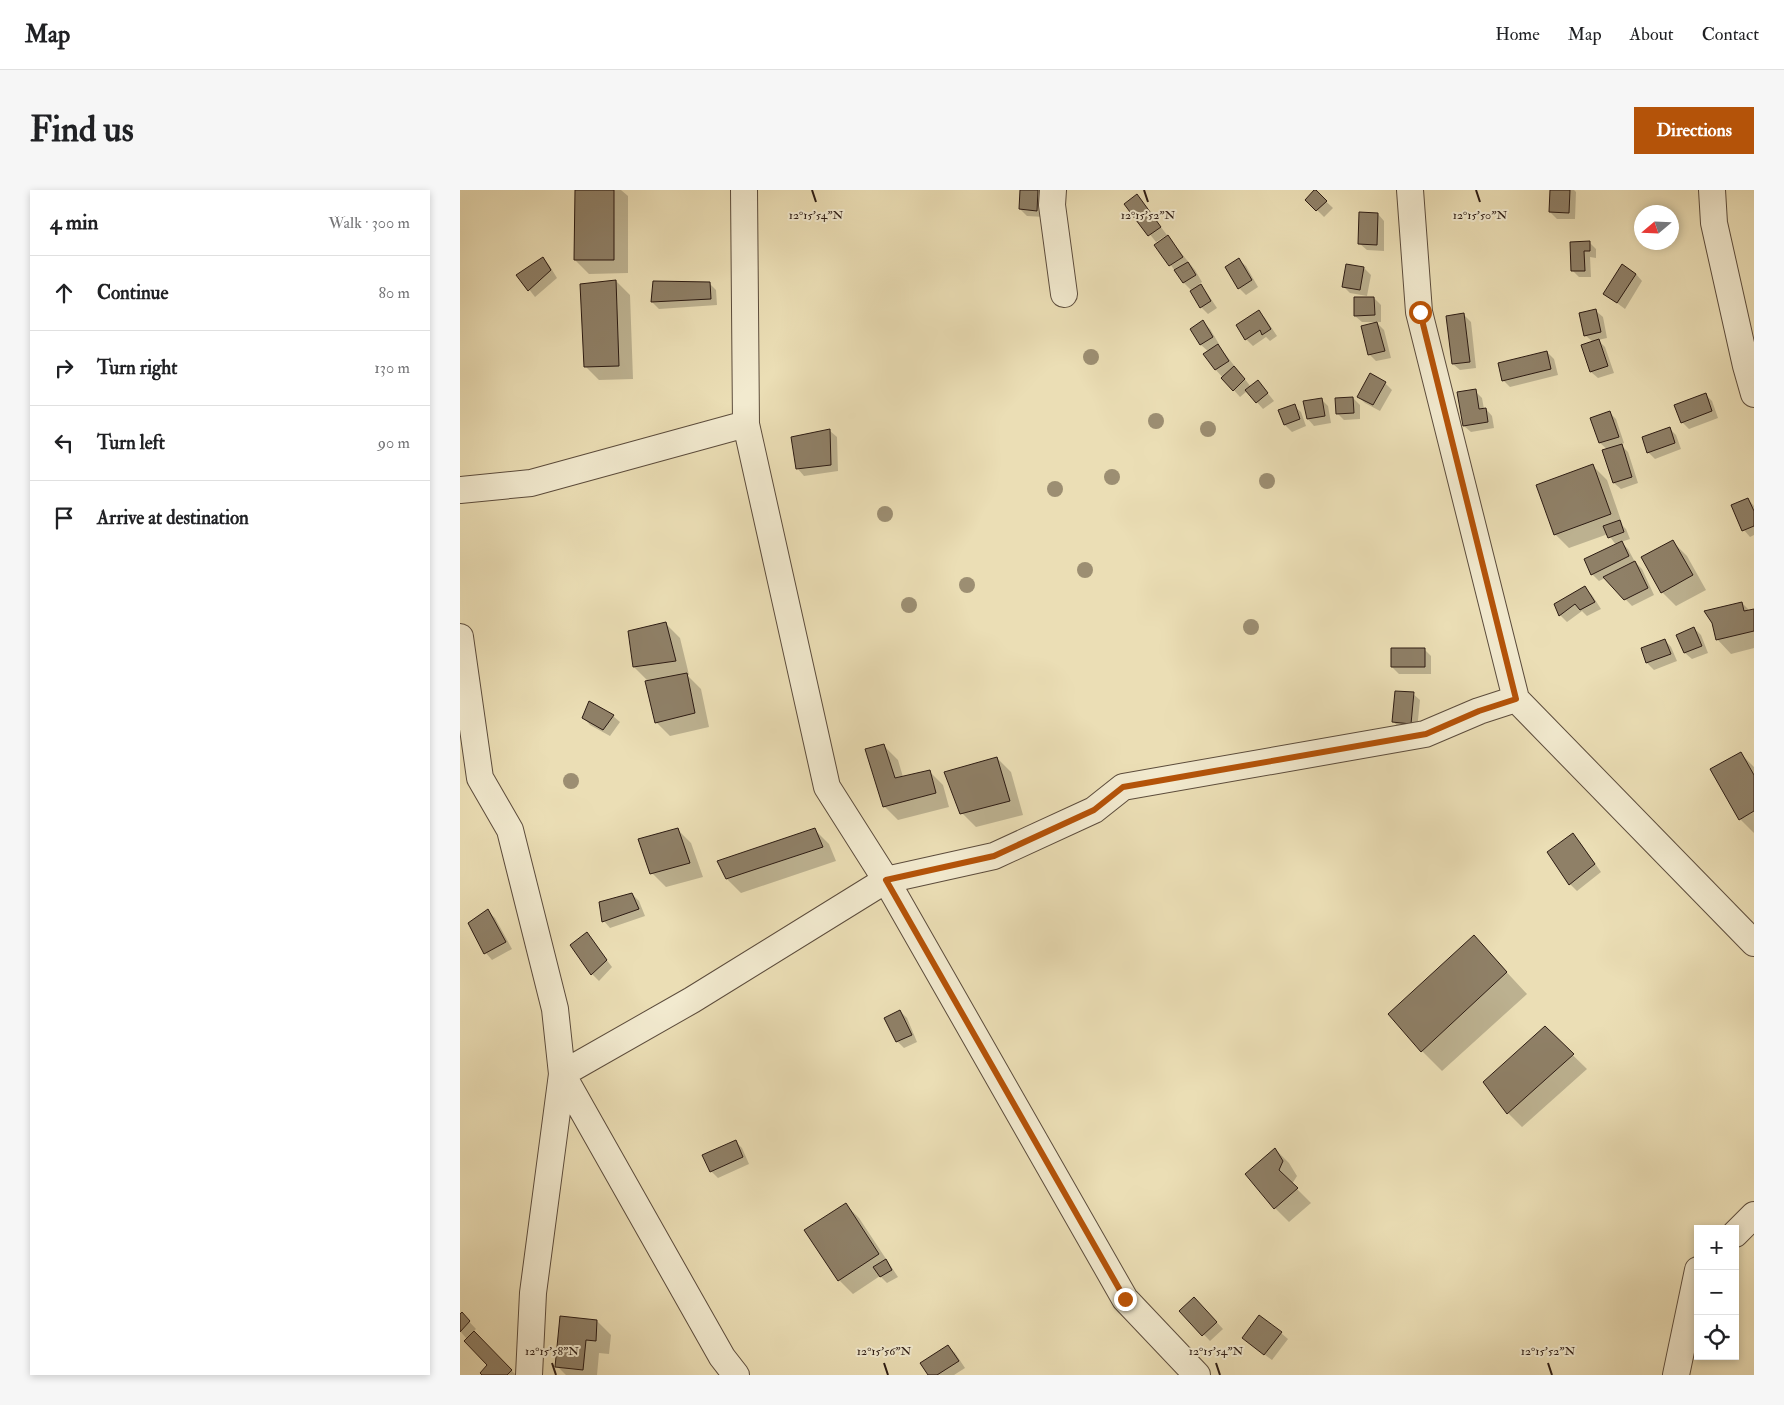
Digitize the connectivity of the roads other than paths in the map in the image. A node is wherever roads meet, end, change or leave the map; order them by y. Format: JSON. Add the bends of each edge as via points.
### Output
{"nodes":[{"id":1,"x":744,"y":190,"type":"edge"},
{"id":2,"x":1053,"y":190,"type":"edge"},
{"id":3,"x":1410,"y":190,"type":"edge"},
{"id":4,"x":1712,"y":190,"type":"edge"},
{"id":5,"x":1064,"y":294,"type":"dead end"},
{"id":6,"x":1754,"y":394,"type":"edge"},
{"id":7,"x":746,"y":424,"type":"junction"},
{"id":8,"x":460,"y":490,"type":"edge"},
{"id":9,"x":460,"y":637,"type":"edge"},
{"id":10,"x":1516,"y":699,"type":"junction"},
{"id":11,"x":470,"y":779,"type":"edge"},
{"id":12,"x":886,"y":880,"type":"junction"},
{"id":13,"x":1754,"y":943,"type":"edge"},
{"id":14,"x":562,"y":1074,"type":"junction"},
{"id":15,"x":1754,"y":1215,"type":"edge"},
{"id":16,"x":1739,"y":1230,"type":"edge"},
{"id":17,"x":1694,"y":1289,"type":"edge"},
{"id":18,"x":529,"y":1375,"type":"edge"},
{"id":19,"x":736,"y":1375,"type":"edge"},
{"id":20,"x":1197,"y":1375,"type":"edge"},
{"id":21,"x":1676,"y":1375,"type":"edge"}],
"edges":[{"from":1,"to":7,"type":"street"},
{"from":2,"to":5,"type":"street","via":[[1052,205]]},
{"from":3,"to":10,"type":"street","via":[[1420,312]]},
{"from":4,"to":6,"type":"street","via":[[1714,223]]},
{"from":7,"to":8,"type":"street","via":[[532,483]]},
{"from":7,"to":12,"type":"street","via":[[827,787]]},
{"from":9,"to":11,"type":"street"},
{"from":10,"to":12,"type":"street","via":[[1426,734],[1123,787],[1094,810],[994,856]]},
{"from":10,"to":13,"type":"street"},
{"from":11,"to":14,"type":"street","via":[[510,830],[555,1009]]},
{"from":12,"to":14,"type":"street","via":[[692,1000]]},
{"from":12,"to":20,"type":"street","via":[[1125,1299]]},
{"from":14,"to":18,"type":"street","via":[[533,1293]]},
{"from":14,"to":19,"type":"street","via":[[722,1357]]},
{"from":15,"to":16,"type":"street"},
{"from":17,"to":21,"type":"street"}]}
